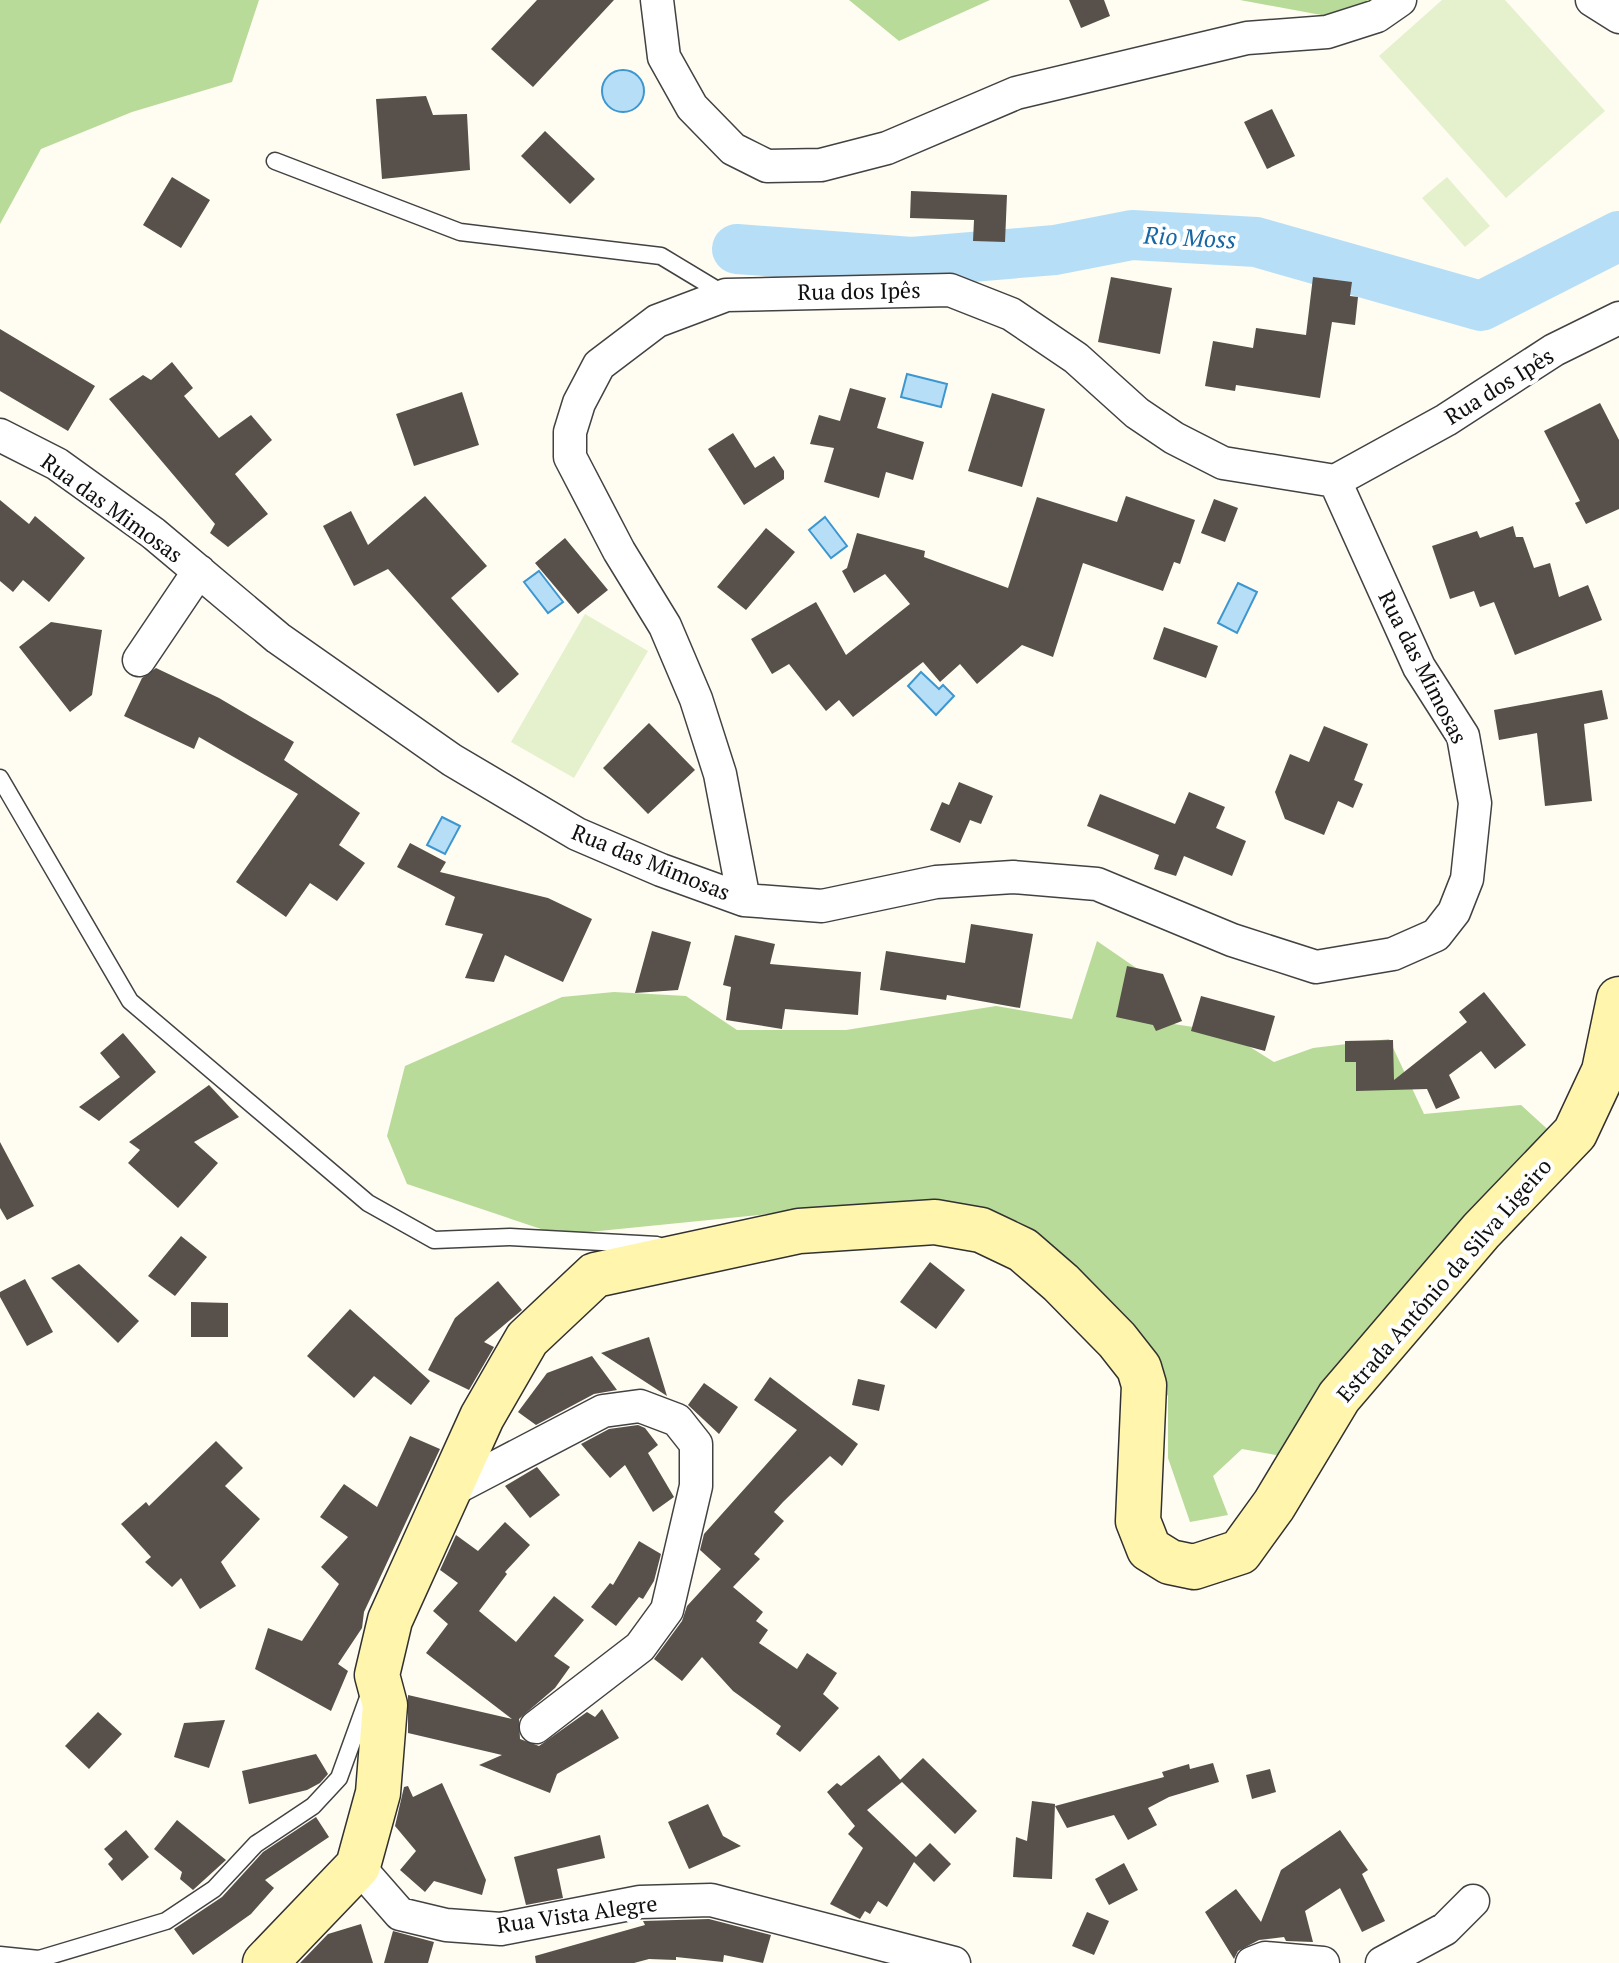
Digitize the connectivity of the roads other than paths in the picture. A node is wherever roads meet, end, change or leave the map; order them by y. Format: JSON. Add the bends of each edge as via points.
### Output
{"nodes":[{"id":1,"x":657,"y":0,"type":"edge"},
{"id":2,"x":1400,"y":0,"type":"edge"},
{"id":3,"x":1592,"y":0,"type":"edge"},
{"id":4,"x":1619,"y":17,"type":"edge"},
{"id":5,"x":275,"y":161,"type":"dead end"},
{"id":6,"x":726,"y":295,"type":"junction"},
{"id":7,"x":1619,"y":318,"type":"edge"},
{"id":8,"x":0,"y":435,"type":"edge"},
{"id":9,"x":1335,"y":481,"type":"junction"},
{"id":10,"x":199,"y":571,"type":"junction"},
{"id":11,"x":139,"y":660,"type":"dead end"},
{"id":12,"x":0,"y":778,"type":"edge"},
{"id":13,"x":744,"y":900,"type":"junction"},
{"id":14,"x":1619,"y":999,"type":"edge"},
{"id":15,"x":1611,"y":1078,"type":"edge"},
{"id":16,"x":711,"y":1248,"type":"junction"},
{"id":17,"x":448,"y":1492,"type":"junction"},
{"id":18,"x":377,"y":1675,"type":"junction"},
{"id":19,"x":536,"y":1727,"type":"dead end"},
{"id":20,"x":358,"y":1866,"type":"junction"},
{"id":21,"x":1473,"y":1901,"type":"dead end"},
{"id":22,"x":0,"y":1955,"type":"edge"},
{"id":23,"x":265,"y":1963,"type":"edge"},
{"id":24,"x":954,"y":1963,"type":"edge"},
{"id":25,"x":1252,"y":1963,"type":"edge"},
{"id":26,"x":1323,"y":1963,"type":"edge"},
{"id":27,"x":1382,"y":1963,"type":"edge"}],
"edges":[{"from":1,"to":2,"type":"street","via":[[664,57],[692,107],[733,149],[767,166],[821,165],[887,148],[1016,93],[1247,38],[1327,32],[1377,16]]},
{"from":3,"to":4,"type":"street"},
{"from":5,"to":6,"type":"lane","via":[[460,232],[661,256]]},
{"from":6,"to":9,"type":"street","name":"Rua dos Ipês","via":[[950,290],[1011,314],[1076,358],[1137,413],[1223,463]]},
{"from":6,"to":13,"type":"street","name":"Rua dos Ipês","via":[[657,321],[599,365],[579,403],[570,432],[570,457],[665,626],[696,699],[720,774]]},
{"from":7,"to":9,"type":"street","name":"Rua dos Ipês","via":[[1554,350],[1446,420]]},
{"from":8,"to":10,"type":"street","name":"Rua das Mimosas","via":[[57,464]]},
{"from":9,"to":13,"type":"street","name":"Rua das Mimosas","via":[[1419,667],[1463,736],[1475,803],[1467,879],[1454,912],[1436,935],[1393,954],[1316,967],[1232,940],[1097,884],[1013,877],[936,882],[822,906]]},
{"from":10,"to":11,"type":"street"},
{"from":10,"to":13,"type":"street","name":"Rua das Mimosas","via":[[278,638],[452,760],[577,834]]},
{"from":12,"to":16,"type":"lane","via":[[130,1001],[368,1203],[434,1240],[510,1237]]},
{"from":14,"to":15,"type":"street","name":"Estrada Antônio da Silva Ligeiro"},
{"from":15,"to":16,"type":"street","name":"Estrada Antônio da Silva Ligeiro","via":[[1575,1133],[1481,1231],[1339,1397],[1240,1552],[1216,1563],[1194,1567],[1170,1562],[1149,1549],[1138,1521],[1144,1385],[1139,1368],[1023,1250],[981,1230],[935,1222],[799,1231]]},
{"from":16,"to":17,"type":"street","name":"Estrada Antônio da Silva Ligeiro","via":[[595,1275],[527,1339],[482,1417]]},
{"from":17,"to":18,"type":"street","name":"Estrada Antônio da Silva Ligeiro","via":[[390,1620]]},
{"from":17,"to":19,"type":"street","via":[[603,1411],[640,1406],[677,1420],[696,1444],[696,1486],[667,1610],[640,1647]]},
{"from":18,"to":20,"type":"street","name":"Estrada Antônio da Silva Ligeiro","via":[[385,1705],[378,1793]]},
{"from":18,"to":22,"type":"lane","via":[[339,1778],[313,1806],[256,1844],[214,1889],[166,1921],[39,1959]]},
{"from":20,"to":23,"type":"street","name":"Estrada Antônio da Silva Ligeiro"},
{"from":20,"to":24,"type":"street","name":"Rua Vista Alegre","via":[[400,1914],[446,1925],[501,1929],[640,1902],[711,1900]]},
{"from":21,"to":27,"type":"street","via":[[1445,1929]]},
{"from":25,"to":26,"type":"street","via":[[1265,1958]]}]}
